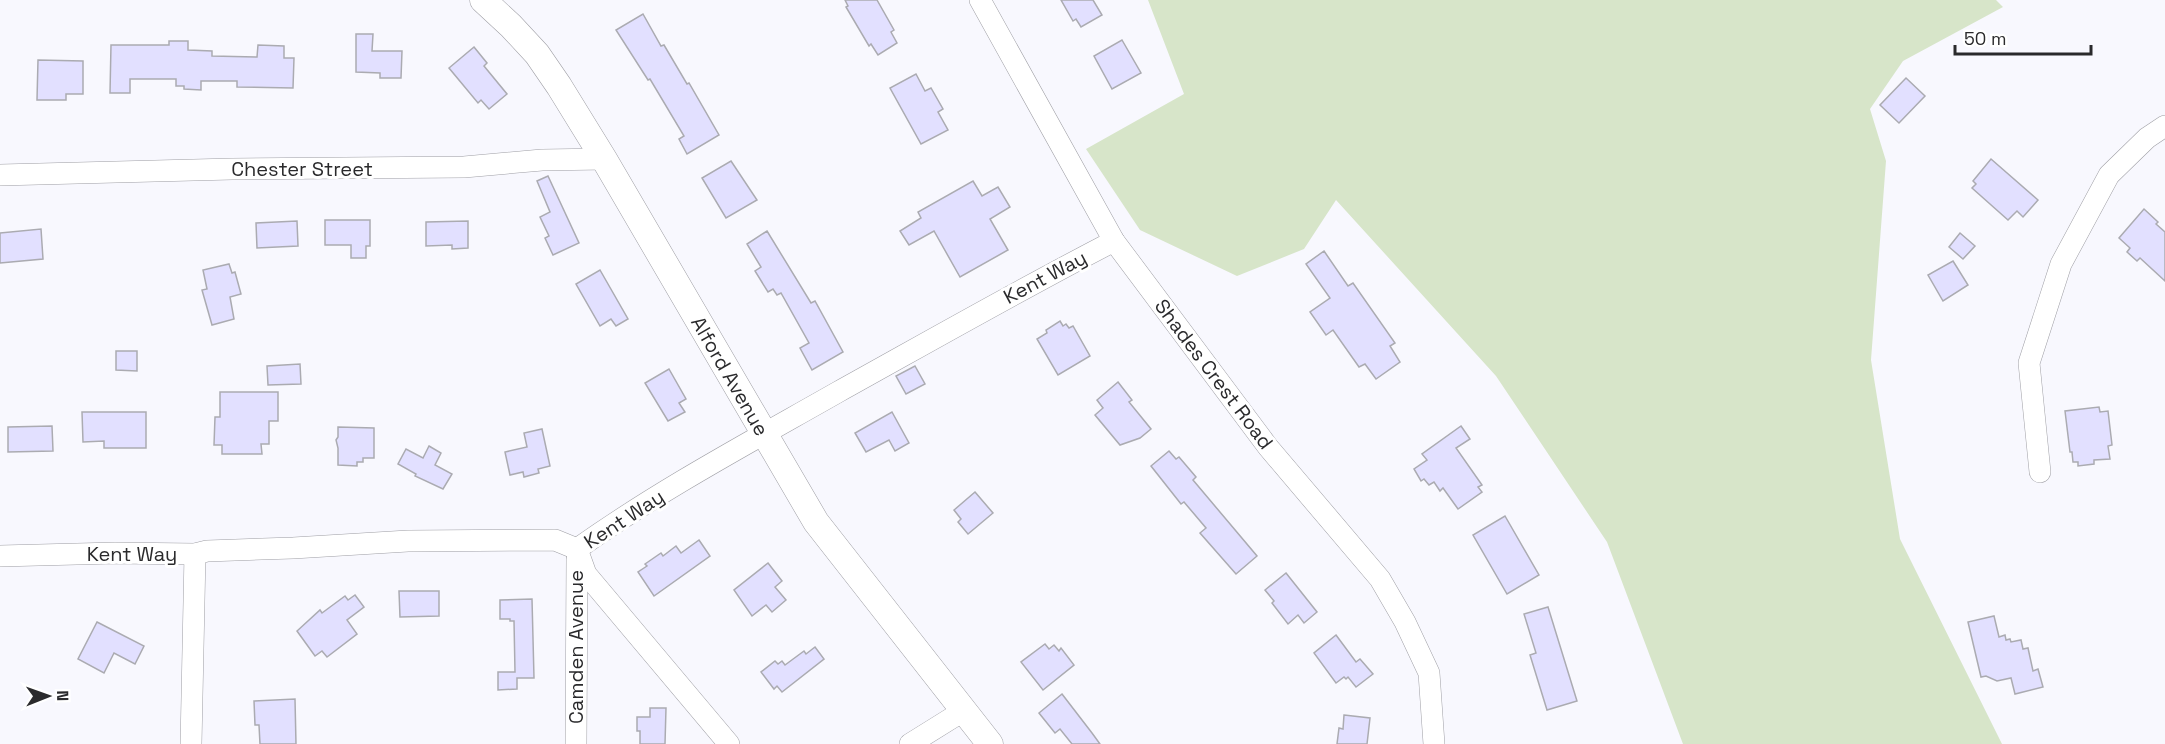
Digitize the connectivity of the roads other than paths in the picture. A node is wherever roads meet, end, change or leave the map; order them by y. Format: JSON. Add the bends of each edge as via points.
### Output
{"nodes":[{"id":1,"x":483,"y":0,"type":"edge"},
{"id":2,"x":980,"y":0,"type":"edge"},
{"id":3,"x":2165,"y":126,"type":"edge"},
{"id":4,"x":604,"y":159,"type":"junction"},
{"id":5,"x":0,"y":175,"type":"edge"},
{"id":6,"x":1114,"y":241,"type":"junction"},
{"id":7,"x":764,"y":434,"type":"junction"},
{"id":8,"x":2040,"y":472,"type":"dead end"},
{"id":9,"x":577,"y":549,"type":"junction"},
{"id":10,"x":195,"y":554,"type":"junction"},
{"id":11,"x":0,"y":556,"type":"edge"},
{"id":12,"x":963,"y":711,"type":"junction"},
{"id":13,"x":191,"y":744,"type":"edge"},
{"id":14,"x":576,"y":744,"type":"edge"},
{"id":15,"x":729,"y":744,"type":"edge"},
{"id":16,"x":910,"y":744,"type":"edge"},
{"id":17,"x":990,"y":744,"type":"edge"},
{"id":18,"x":1434,"y":744,"type":"edge"}],
"edges":[{"from":1,"to":4,"type":"street","name":"Alford Avenue","via":[[537,54]]},
{"from":2,"to":6,"type":"street","name":"Shades Crest Road"},
{"from":3,"to":8,"type":"street","via":[[2109,175],[2061,264],[2030,363]]},
{"from":4,"to":5,"type":"street","name":"Chester Street","via":[[464,167]]},
{"from":4,"to":7,"type":"street","name":"Alford Avenue"},
{"from":6,"to":7,"type":"street","name":"Kent Way"},
{"from":6,"to":18,"type":"street","name":"Shades Crest Road","via":[[1268,447],[1380,579],[1429,673]]},
{"from":7,"to":9,"type":"street","name":"Kent Way","via":[[629,512]]},
{"from":7,"to":12,"type":"street","name":"Alford Avenue","via":[[816,522]]},
{"from":9,"to":10,"type":"street","name":"Kent Way","via":[[555,540],[408,541]]},
{"from":9,"to":14,"type":"street","name":"Camden Avenue"},
{"from":9,"to":15,"type":"street","via":[[586,574]]},
{"from":10,"to":11,"type":"street","name":"Kent Way"},
{"from":10,"to":13,"type":"street"},
{"from":12,"to":16,"type":"street"},
{"from":12,"to":17,"type":"street","name":"Alford Avenue"}]}
